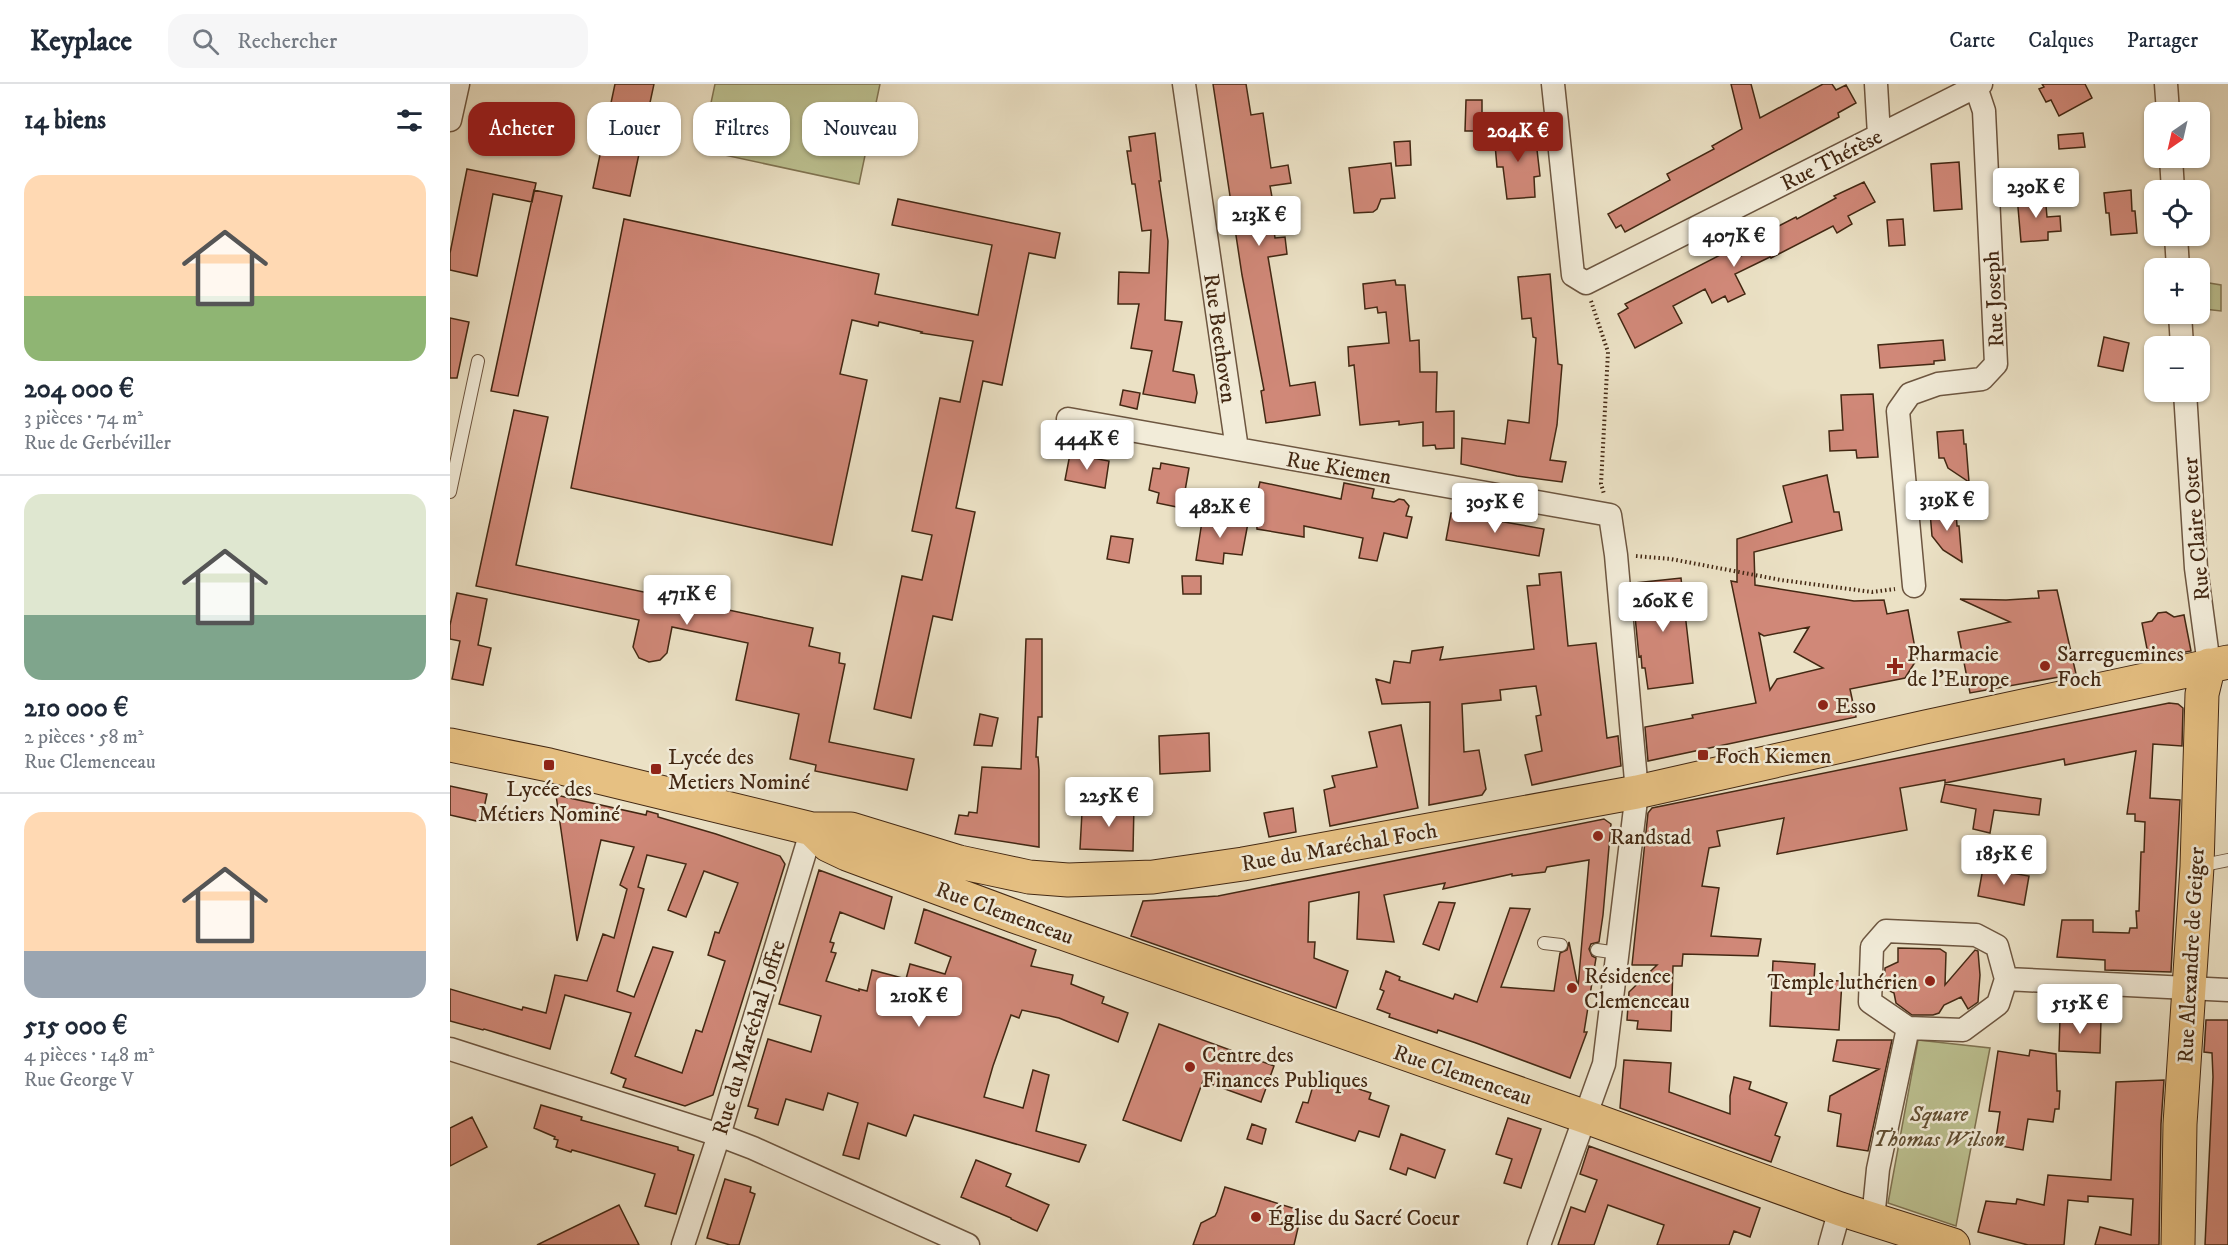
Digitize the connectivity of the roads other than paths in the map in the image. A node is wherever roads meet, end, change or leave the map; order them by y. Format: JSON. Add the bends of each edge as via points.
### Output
{"nodes":[{"id":1,"x":458,"y":84,"type":"edge"},
{"id":2,"x":1184,"y":84,"type":"edge"},
{"id":3,"x":1552,"y":84,"type":"edge"},
{"id":4,"x":1876,"y":84,"type":"edge"},
{"id":5,"x":2166,"y":84,"type":"edge"},
{"id":6,"x":1978,"y":86,"type":"edge"},
{"id":7,"x":2167,"y":102,"type":"edge"},
{"id":8,"x":450,"y":119,"type":"edge"},
{"id":9,"x":1879,"y":135,"type":"junction"},
{"id":10,"x":478,"y":361,"type":"dead end"},
{"id":11,"x":2186,"y":402,"type":"edge"},
{"id":12,"x":1068,"y":419,"type":"dead end"},
{"id":13,"x":1238,"y":449,"type":"junction"},
{"id":14,"x":450,"y":492,"type":"edge"},
{"id":15,"x":1914,"y":586,"type":"road end"},
{"id":16,"x":2218,"y":663,"type":"edge"},
{"id":17,"x":450,"y":745,"type":"edge"},
{"id":18,"x":1637,"y":792,"type":"junction"},
{"id":19,"x":812,"y":829,"type":"junction"},
{"id":20,"x":2213,"y":863,"type":"edge"},
{"id":21,"x":1009,"y":873,"type":"junction"},
{"id":22,"x":955,"y":877,"type":"junction"},
{"id":23,"x":1003,"y":912,"type":"junction"},
{"id":24,"x":1544,"y":943,"type":"dead end"},
{"id":25,"x":1561,"y":945,"type":"dead end"},
{"id":26,"x":2006,"y":979,"type":"junction"},
{"id":27,"x":2189,"y":988,"type":"junction"},
{"id":28,"x":2228,"y":990,"type":"edge"},
{"id":29,"x":1908,"y":1028,"type":"junction"},
{"id":30,"x":450,"y":1048,"type":"edge"},
{"id":31,"x":1586,"y":1117,"type":"junction"},
{"id":32,"x":719,"y":1135,"type":"junction"},
{"id":33,"x":1840,"y":1209,"type":"junction"},
{"id":34,"x":1873,"y":1219,"type":"junction"},
{"id":35,"x":683,"y":1245,"type":"edge"},
{"id":36,"x":968,"y":1245,"type":"edge"},
{"id":37,"x":1539,"y":1245,"type":"edge"},
{"id":38,"x":1830,"y":1245,"type":"edge"},
{"id":39,"x":1953,"y":1245,"type":"edge"},
{"id":40,"x":2178,"y":1245,"type":"edge"}],
"edges":[{"from":1,"to":8,"type":"street"},
{"from":2,"to":13,"type":"street","name":"Rue Beethoven"},
{"from":3,"to":9,"type":"street","name":"Rue Thérèse","via":[[1573,275],[1586,283]]},
{"from":4,"to":9,"type":"street"},
{"from":5,"to":7,"type":"street"},
{"from":6,"to":9,"type":"street","name":"Rue Thérèse"},
{"from":6,"to":15,"type":"street","name":"Rue Joseph","via":[[1984,111],[1996,364],[1982,379],[1938,384],[1910,394],[1898,411]]},
{"from":10,"to":14,"type":"lane"},
{"from":11,"to":16,"type":"street","name":"Rue Claire Oster","via":[[2196,568]]},
{"from":12,"to":13,"type":"street","name":"Rue Kiemen"},
{"from":13,"to":18,"type":"street","name":"Rue Kiemen","via":[[1611,515]]},
{"from":16,"to":18,"type":"main road","name":"Rue du Maréchal Foch"},
{"from":16,"to":20,"type":"main road","name":"Rue Alexandre de Geiger","via":[[2202,694]]},
{"from":17,"to":19,"type":"main road"},
{"from":18,"to":21,"type":"main road","name":"Rue du Maréchal Foch","via":[[1153,877],[1068,880]]},
{"from":18,"to":31,"type":"street","via":[[1607,951],[1604,1064]]},
{"from":19,"to":22,"type":"main road","name":"Rue Clemenceau","via":[[828,845],[847,854]]},
{"from":19,"to":32,"type":"street","name":"Rue du Maréchal Joffre"},
{"from":20,"to":27,"type":"main road","name":"Rue Alexandre de Geiger"},
{"from":21,"to":22,"type":"main road","name":"Rue du Maréchal Foch"},
{"from":21,"to":23,"type":"main road","via":[[1000,885]]},
{"from":22,"to":23,"type":"main road","name":"Rue Clemenceau"},
{"from":23,"to":31,"type":"main road","name":"Rue Clemenceau"},
{"from":24,"to":25,"type":"lane"},
{"from":26,"to":27,"type":"street"},
{"from":26,"to":29,"type":"street","via":[[1998,1004],[1963,1030]]},
{"from":26,"to":29,"type":"street","via":[[1997,946],[1976,935],[1886,932],[1872,947],[1870,1002]]},
{"from":27,"to":28,"type":"street"},
{"from":27,"to":40,"type":"main road","name":"Rue Alexandre de Geiger","via":[[2180,1124]]},
{"from":29,"to":34,"type":"street","via":[[1878,1169]]},
{"from":30,"to":32,"type":"street"},
{"from":31,"to":33,"type":"main road","name":"Rue Clemenceau"},
{"from":31,"to":37,"type":"street"},
{"from":32,"to":35,"type":"street","name":"Rue du Maréchal Joffre"},
{"from":32,"to":36,"type":"street"},
{"from":33,"to":34,"type":"main road","name":"Rue Clemenceau"},
{"from":33,"to":38,"type":"street"},
{"from":34,"to":39,"type":"main road","name":"Rue Clemenceau"}]}
